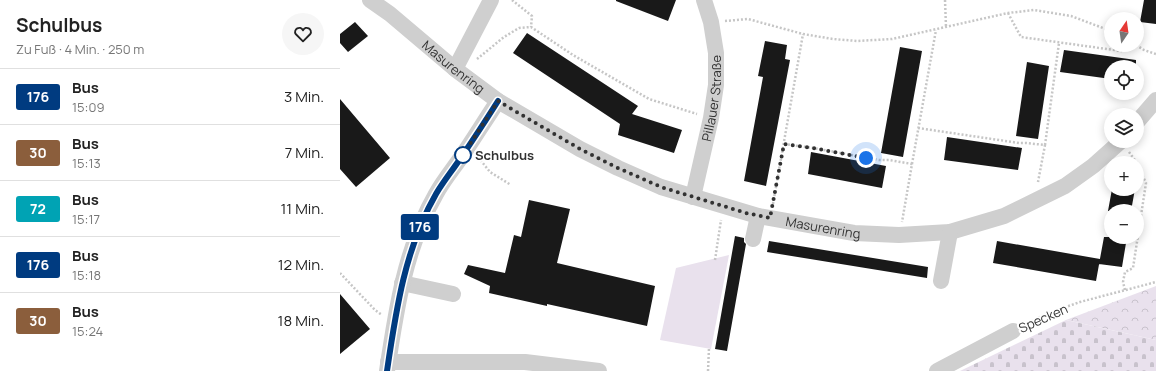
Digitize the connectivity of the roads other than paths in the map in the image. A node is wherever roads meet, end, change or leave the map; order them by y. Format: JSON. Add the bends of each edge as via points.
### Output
{"nodes":[{"id":1,"x":370,"y":0,"type":"edge"},
{"id":2,"x":491,"y":0,"type":"edge"},
{"id":3,"x":704,"y":0,"type":"edge"},
{"id":4,"x":457,"y":71,"type":"junction"},
{"id":5,"x":1156,"y":100,"type":"edge"},
{"id":6,"x":498,"y":101,"type":"junction"},
{"id":7,"x":1144,"y":114,"type":"edge"},
{"id":8,"x":1113,"y":148,"type":"edge"},
{"id":9,"x":693,"y":197,"type":"junction"},
{"id":10,"x":764,"y":217,"type":"junction"},
{"id":11,"x":950,"y":232,"type":"junction"},
{"id":12,"x":753,"y":239,"type":"dead end"},
{"id":13,"x":941,"y":281,"type":"dead end"},
{"id":14,"x":402,"y":283,"type":"junction"},
{"id":15,"x":453,"y":294,"type":"dead end"},
{"id":16,"x":1013,"y":331,"type":"road end"},
{"id":17,"x":387,"y":367,"type":"edge"},
{"id":18,"x":599,"y":371,"type":"edge"},
{"id":19,"x":937,"y":371,"type":"edge"}],
"edges":[{"from":1,"to":4,"type":"street","name":"Masurenring"},
{"from":2,"to":4,"type":"street"},
{"from":3,"to":9,"type":"street","name":"Pillauer Straße","via":[[716,53],[716,85]]},
{"from":4,"to":6,"type":"street","name":"Masurenring"},
{"from":5,"to":7,"type":"street"},
{"from":6,"to":9,"type":"street","name":"Masurenring","via":[[618,168],[661,187]]},
{"from":6,"to":14,"type":"street","via":[[436,194],[411,250]]},
{"from":8,"to":11,"type":"street","name":"Masurenring","via":[[1065,186],[1004,216]]},
{"from":9,"to":10,"type":"street","name":"Masurenring"},
{"from":10,"to":11,"type":"street","name":"Masurenring","via":[[854,233],[899,235]]},
{"from":10,"to":12,"type":"street"},
{"from":11,"to":13,"type":"street"},
{"from":14,"to":15,"type":"street"},
{"from":14,"to":17,"type":"street"},
{"from":16,"to":19,"type":"street","name":"Specken"},
{"from":17,"to":18,"type":"street","via":[[525,362]]}]}
